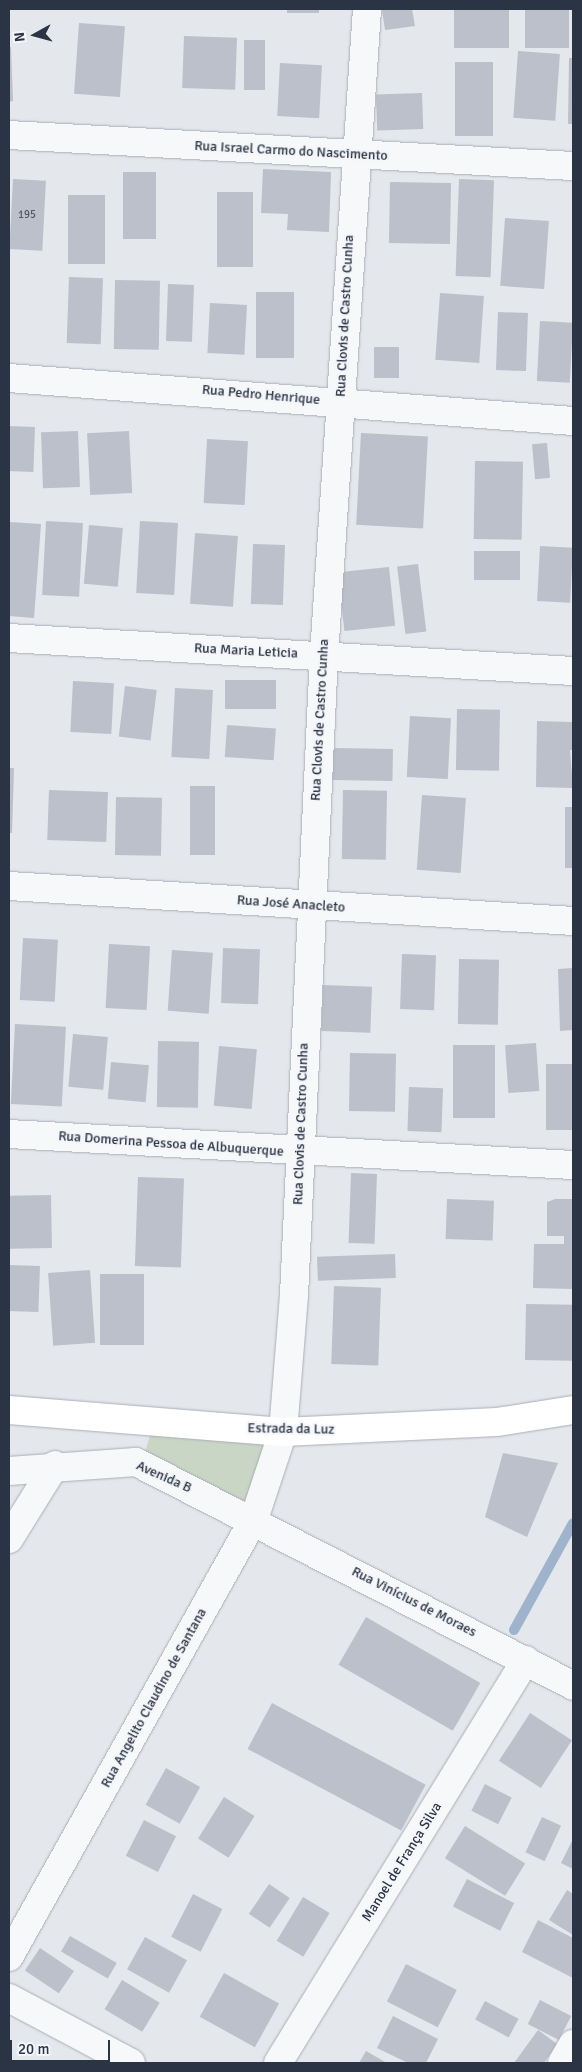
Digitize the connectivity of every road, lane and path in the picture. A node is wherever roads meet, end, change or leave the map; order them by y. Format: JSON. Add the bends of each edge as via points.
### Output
{"nodes":[{"id":1,"x":367,"y":9,"type":"edge"},
{"id":2,"x":9,"y":135,"type":"edge"},
{"id":3,"x":354,"y":154,"type":"junction"},
{"id":4,"x":573,"y":166,"type":"edge"},
{"id":5,"x":9,"y":378,"type":"edge"},
{"id":6,"x":340,"y":402,"type":"junction"},
{"id":7,"x":573,"y":421,"type":"edge"},
{"id":8,"x":9,"y":638,"type":"edge"},
{"id":9,"x":324,"y":655,"type":"junction"},
{"id":10,"x":573,"y":671,"type":"edge"},
{"id":11,"x":9,"y":886,"type":"edge"},
{"id":12,"x":309,"y":905,"type":"junction"},
{"id":13,"x":573,"y":921,"type":"edge"},
{"id":14,"x":9,"y":1134,"type":"edge"},
{"id":15,"x":300,"y":1152,"type":"junction"},
{"id":16,"x":573,"y":1165,"type":"edge"},
{"id":17,"x":9,"y":1410,"type":"edge"},
{"id":18,"x":573,"y":1410,"type":"edge"},
{"id":19,"x":283,"y":1432,"type":"junction"},
{"id":20,"x":55,"y":1465,"type":"junction"},
{"id":21,"x":9,"y":1471,"type":"edge"},
{"id":22,"x":254,"y":1519,"type":"junction"},
{"id":23,"x":9,"y":1538,"type":"edge"},
{"id":24,"x":526,"y":1660,"type":"junction"},
{"id":25,"x":573,"y":1686,"type":"edge"},
{"id":26,"x":9,"y":1956,"type":"edge"},
{"id":27,"x":9,"y":1998,"type":"edge"},
{"id":28,"x":573,"y":2044,"type":"edge"},
{"id":29,"x":131,"y":2063,"type":"edge"},
{"id":30,"x":278,"y":2063,"type":"edge"},
{"id":31,"x":562,"y":2063,"type":"edge"}],
"edges":[{"from":1,"to":3,"type":"street","name":"Rua Clovis de Castro Cunha"},
{"from":2,"to":3,"type":"street","name":"Rua Israel Carmo do Nascimento"},
{"from":3,"to":4,"type":"street","name":"Rua Israel Carmo do Nascimento"},
{"from":3,"to":6,"type":"street","name":"Rua Clovis de Castro Cunha"},
{"from":5,"to":6,"type":"street","name":"Rua Pedro Henrique"},
{"from":6,"to":7,"type":"street","name":"Rua Pedro Henrique"},
{"from":6,"to":9,"type":"street","name":"Rua Clovis de Castro Cunha"},
{"from":8,"to":9,"type":"street","name":"Rua Maria Leticia"},
{"from":9,"to":10,"type":"street","name":"Rua Maria Leticia"},
{"from":9,"to":12,"type":"street","name":"Rua Clovis de Castro Cunha"},
{"from":11,"to":12,"type":"street","name":"Rua José Anacleto"},
{"from":12,"to":13,"type":"street","name":"Rua José Anacleto"},
{"from":12,"to":15,"type":"street","name":"Rua Clovis de Castro Cunha"},
{"from":14,"to":15,"type":"street","name":"Rua Domerina Pessoa de Albuquerque"},
{"from":15,"to":16,"type":"street","name":"Rua Domerina Pessoa de Albuquerque"},
{"from":15,"to":19,"type":"street","name":"Rua Clovis de Castro Cunha"},
{"from":17,"to":19,"type":"main road","name":"Estrada da Luz"},
{"from":18,"to":19,"type":"main road","name":"Estrada da Luz","via":[[497,1422]]},
{"from":19,"to":22,"type":"street","name":"Rua Angelito Claudino de Santana"},
{"from":20,"to":21,"type":"street","name":"Avenida B"},
{"from":20,"to":22,"type":"street","name":"Avenida B","via":[[136,1462]]},
{"from":20,"to":23,"type":"street"},
{"from":22,"to":24,"type":"street","name":"Rua Vinícius de Moraes"},
{"from":22,"to":26,"type":"street","name":"Rua Angelito Claudino de Santana"},
{"from":24,"to":25,"type":"street","name":"Rua Vinícius de Moraes"},
{"from":24,"to":30,"type":"street","name":"Manoel de França Silva"},
{"from":27,"to":29,"type":"street"},
{"from":28,"to":31,"type":"street"}]}
